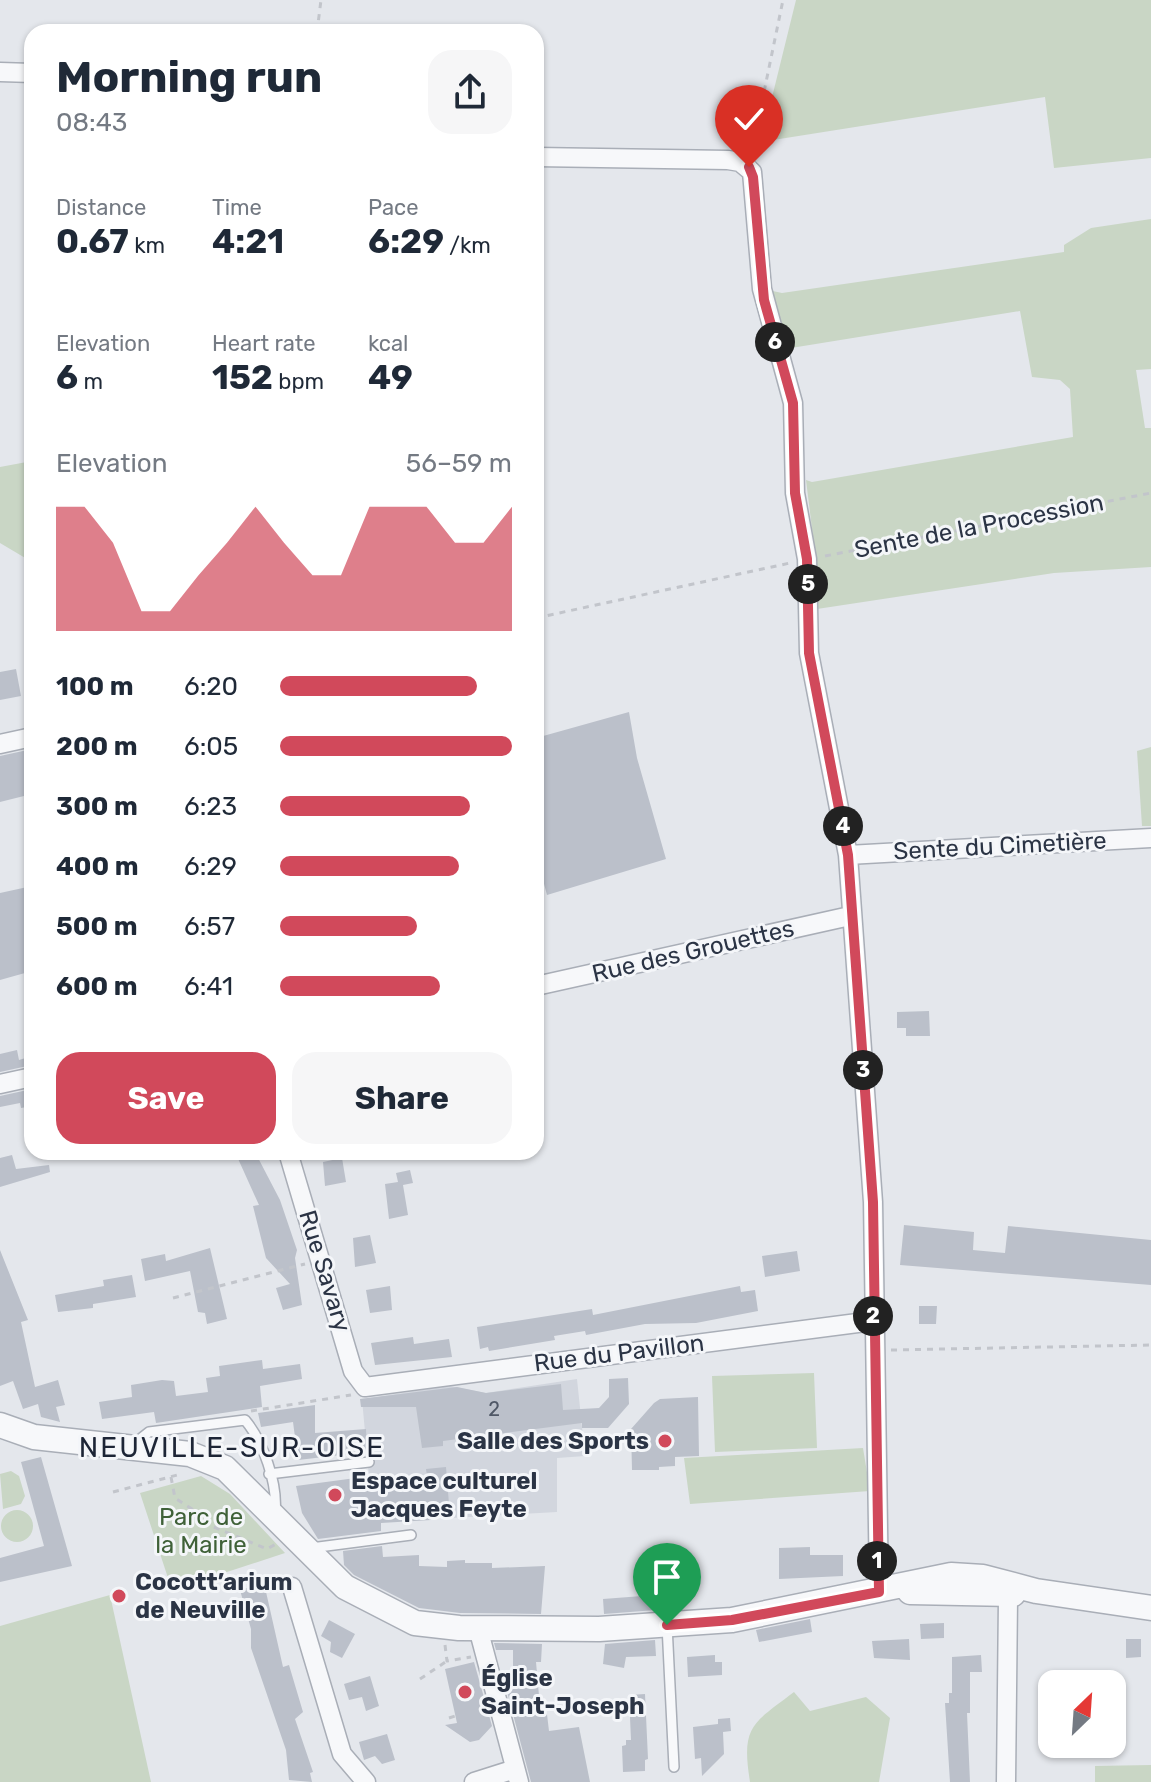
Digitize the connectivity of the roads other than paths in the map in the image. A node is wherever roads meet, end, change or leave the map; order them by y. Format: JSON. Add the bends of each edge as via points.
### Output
{"nodes":[{"id":1,"x":0,"y":72,"type":"edge"},
{"id":2,"x":24,"y":73,"type":"edge"},
{"id":3,"x":544,"y":157,"type":"edge"},
{"id":4,"x":24,"y":739,"type":"edge"},
{"id":5,"x":0,"y":744,"type":"edge"},
{"id":6,"x":1151,"y":838,"type":"edge"},
{"id":7,"x":848,"y":855,"type":"junction"},
{"id":8,"x":850,"y":916,"type":"junction"},
{"id":9,"x":544,"y":984,"type":"edge"},
{"id":10,"x":24,"y":1079,"type":"edge"},
{"id":11,"x":0,"y":1084,"type":"edge"},
{"id":12,"x":290,"y":1160,"type":"edge"},
{"id":13,"x":873,"y":1321,"type":"junction"},
{"id":14,"x":362,"y":1390,"type":"joint"},
{"id":15,"x":0,"y":1425,"type":"edge"},
{"id":16,"x":129,"y":1447,"type":"junction"},
{"id":17,"x":369,"y":1462,"type":"dead end"},
{"id":18,"x":269,"y":1474,"type":"junction"},
{"id":19,"x":274,"y":1519,"type":"junction"},
{"id":20,"x":411,"y":1535,"type":"dead end"},
{"id":21,"x":304,"y":1550,"type":"junction"},
{"id":22,"x":292,"y":1587,"type":"dead end"},
{"id":23,"x":1006,"y":1588,"type":"junction"},
{"id":24,"x":884,"y":1591,"type":"junction"},
{"id":25,"x":1151,"y":1608,"type":"edge"},
{"id":26,"x":667,"y":1625,"type":"junction"},
{"id":27,"x":478,"y":1628,"type":"junction"},
{"id":28,"x":674,"y":1767,"type":"dead end"},
{"id":29,"x":517,"y":1776,"type":"edge"},
{"id":30,"x":366,"y":1782,"type":"edge"},
{"id":31,"x":474,"y":1782,"type":"edge"},
{"id":32,"x":1006,"y":1782,"type":"edge"}],
"edges":[{"from":1,"to":2,"type":"street"},
{"from":3,"to":7,"type":"street","via":[[728,160],[745,165],[753,177],[764,300],[793,403],[795,493],[807,559],[809,653]]},
{"from":4,"to":5,"type":"street"},
{"from":6,"to":7,"type":"street","name":"Sente du Cimetière"},
{"from":7,"to":8,"type":"street"},
{"from":8,"to":9,"type":"street","name":"Rue des Grouettes"},
{"from":8,"to":13,"type":"street","via":[[873,1202]]},
{"from":10,"to":11,"type":"street"},
{"from":12,"to":14,"type":"street","name":"Rue Savary"},
{"from":13,"to":14,"type":"street","name":"Rue du Pavillon"},
{"from":13,"to":24,"type":"street"},
{"from":15,"to":16,"type":"street","via":[[34,1437]]},
{"from":16,"to":18,"type":"lane","via":[[149,1432],[245,1420],[255,1432]]},
{"from":16,"to":19,"type":"street","via":[[214,1461]]},
{"from":17,"to":18,"type":"lane"},
{"from":18,"to":19,"type":"lane","via":[[276,1498]]},
{"from":19,"to":21,"type":"street"},
{"from":20,"to":21,"type":"lane"},
{"from":21,"to":27,"type":"street","via":[[345,1587],[400,1618]]},
{"from":22,"to":30,"type":"street","via":[[342,1754]]},
{"from":23,"to":24,"type":"street"},
{"from":23,"to":25,"type":"street"},
{"from":23,"to":32,"type":"street"},
{"from":24,"to":26,"type":"street","via":[[732,1620]]},
{"from":26,"to":27,"type":"street"},
{"from":26,"to":28,"type":"lane"},
{"from":27,"to":29,"type":"street"},
{"from":29,"to":31,"type":"street"}]}
